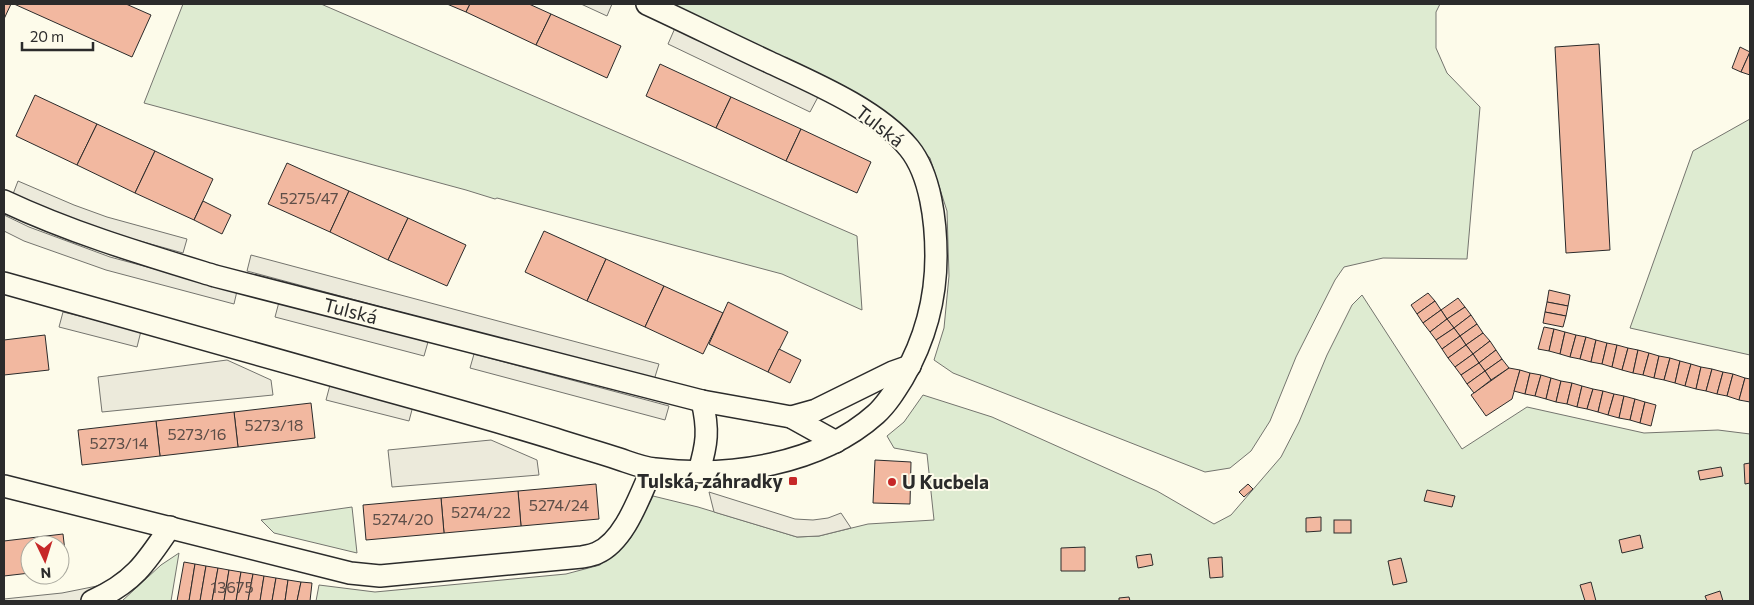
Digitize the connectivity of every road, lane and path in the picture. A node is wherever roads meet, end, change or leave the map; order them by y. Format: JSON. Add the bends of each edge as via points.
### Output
{"nodes":[{"id":1,"x":647,"y":4,"type":"edge"},
{"id":2,"x":4,"y":201,"type":"edge"},
{"id":3,"x":4,"y":283,"type":"edge"},
{"id":4,"x":910,"y":366,"type":"junction"},
{"id":5,"x":702,"y":401,"type":"junction"},
{"id":6,"x":791,"y":417,"type":"junction"},
{"id":7,"x":836,"y":442,"type":"junction"},
{"id":8,"x":652,"y":469,"type":"junction"},
{"id":9,"x":699,"y":471,"type":"junction"},
{"id":10,"x":4,"y":486,"type":"edge"},
{"id":11,"x":170,"y":527,"type":"junction"},
{"id":12,"x":92,"y":601,"type":"edge"}],
"edges":[{"from":1,"to":4,"type":"street","name":"Tulská","via":[[859,108],[892,130],[912,151],[923,174],[931,204],[936,256],[932,309]]},
{"from":2,"to":5,"type":"street","name":"Tulská","via":[[76,232],[215,276]]},
{"from":3,"to":8,"type":"street","name":"Tulská"},
{"from":4,"to":6,"type":"street","name":"Tulská","via":[[887,374],[816,410]]},
{"from":4,"to":7,"type":"street","name":"Tulská","via":[[879,411]]},
{"from":5,"to":6,"type":"street","name":"Tulská"},
{"from":5,"to":9,"type":"street","via":[[707,421],[706,447]]},
{"from":6,"to":7,"type":"street","name":"Tulská"},
{"from":7,"to":9,"type":"street","name":"Tulská","via":[[791,460]]},
{"from":8,"to":9,"type":"street","name":"Tulská"},
{"from":8,"to":11,"type":"street","via":[[621,532],[597,554],[582,557],[364,575]]},
{"from":10,"to":11,"type":"street"},
{"from":11,"to":12,"type":"street","via":[[146,564],[109,594]]}]}
